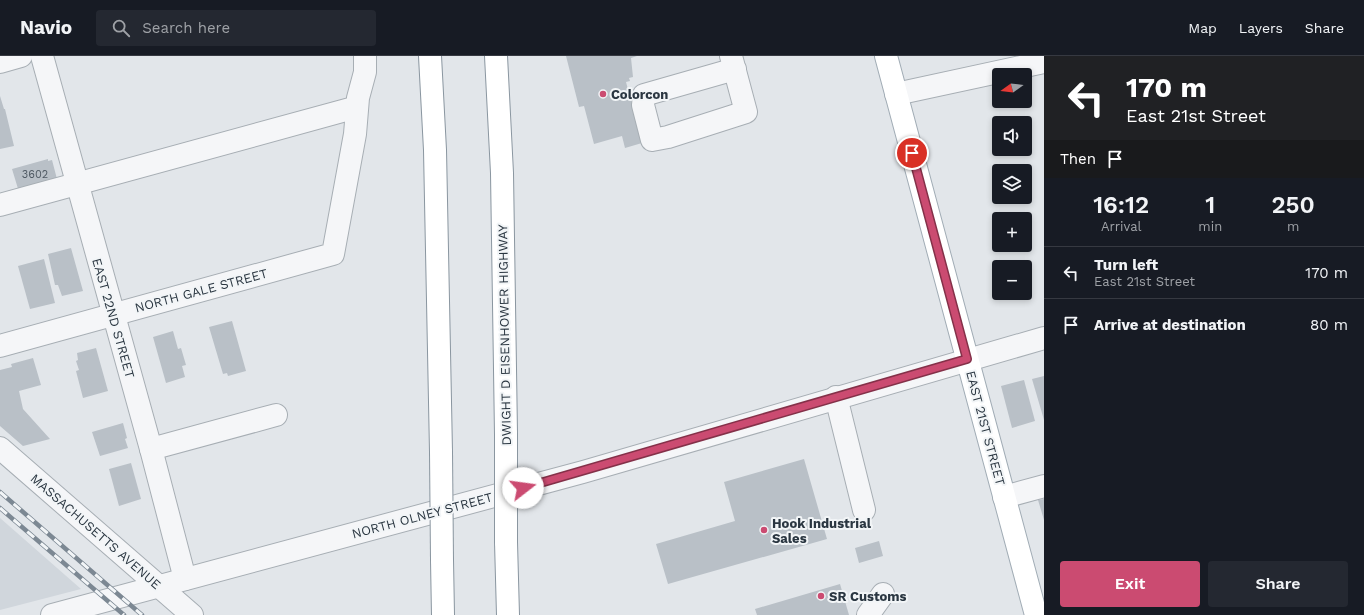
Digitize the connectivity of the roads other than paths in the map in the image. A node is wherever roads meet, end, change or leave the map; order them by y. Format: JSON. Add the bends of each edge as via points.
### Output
{"nodes":[{"id":1,"x":21,"y":56,"type":"edge"},
{"id":2,"x":42,"y":56,"type":"edge"},
{"id":3,"x":365,"y":56,"type":"edge"},
{"id":4,"x":430,"y":56,"type":"edge"},
{"id":5,"x":496,"y":56,"type":"edge"},
{"id":6,"x":886,"y":56,"type":"edge"},
{"id":7,"x":1043,"y":56,"type":"edge"},
{"id":8,"x":0,"y":62,"type":"edge"},
{"id":9,"x":1044,"y":62,"type":"edge"},
{"id":10,"x":733,"y":63,"type":"edge"},
{"id":11,"x":896,"y":94,"type":"junction"},
{"id":12,"x":357,"y":107,"type":"junction"},
{"id":13,"x":77,"y":184,"type":"junction"},
{"id":14,"x":0,"y":205,"type":"edge"},
{"id":15,"x":113,"y":315,"type":"junction"},
{"id":16,"x":1044,"y":338,"type":"edge"},
{"id":17,"x":0,"y":346,"type":"edge"},
{"id":18,"x":967,"y":359,"type":"junction"},
{"id":19,"x":836,"y":397,"type":"junction"},
{"id":20,"x":276,"y":415,"type":"dead end"},
{"id":21,"x":0,"y":448,"type":"edge"},
{"id":22,"x":151,"y":449,"type":"junction"},
{"id":23,"x":1044,"y":486,"type":"edge"},
{"id":24,"x":1004,"y":497,"type":"junction"},
{"id":25,"x":864,"y":510,"type":"dead end"},
{"id":26,"x":185,"y":579,"type":"junction"},
{"id":27,"x":159,"y":586,"type":"junction"},
{"id":28,"x":883,"y":594,"type":"dead end"},
{"id":29,"x":52,"y":615,"type":"edge"},
{"id":30,"x":192,"y":615,"type":"edge"},
{"id":31,"x":443,"y":615,"type":"edge"},
{"id":32,"x":508,"y":615,"type":"edge"},
{"id":33,"x":868,"y":615,"type":"edge"},
{"id":34,"x":1036,"y":615,"type":"edge"}],
"edges":[{"from":1,"to":8,"type":"street"},
{"from":2,"to":13,"type":"street","name":"EAST 22ND STREET"},
{"from":3,"to":12,"type":"street","via":[[365,72]]},
{"from":4,"to":31,"type":"main road","bridge":true,"via":[[436,150]]},
{"from":5,"to":32,"type":"main road","name":"DWIGHT D EISENHOWER HIGHWAY","bridge":true,"via":[[502,173]]},
{"from":6,"to":11,"type":"main road","name":"EAST 21ST STREET"},
{"from":7,"to":9,"type":"street"},
{"from":9,"to":11,"type":"street"},
{"from":10,"to":10,"type":"street","via":[[644,95],[643,105],[652,140],[746,112]]},
{"from":11,"to":18,"type":"main road","name":"EAST 21ST STREET"},
{"from":12,"to":13,"type":"street"},
{"from":12,"to":15,"type":"street","name":"NORTH GALE STREET","via":[[355,134],[333,254]]},
{"from":13,"to":14,"type":"street"},
{"from":13,"to":15,"type":"street","name":"EAST 22ND STREET"},
{"from":15,"to":17,"type":"street","name":"NORTH GALE STREET"},
{"from":15,"to":22,"type":"street","name":"EAST 22ND STREET"},
{"from":16,"to":18,"type":"street","name":"NORTH OLNEY STREET"},
{"from":18,"to":19,"type":"street","name":"NORTH OLNEY STREET"},
{"from":18,"to":24,"type":"main road","name":"EAST 21ST STREET"},
{"from":19,"to":25,"type":"street"},
{"from":19,"to":26,"type":"street","name":"NORTH OLNEY STREET","via":[[583,472]]},
{"from":20,"to":22,"type":"street"},
{"from":21,"to":27,"type":"street","name":"MASSACHUSETTS AVENUE"},
{"from":22,"to":26,"type":"street","name":"EAST 22ND STREET"},
{"from":23,"to":24,"type":"street"},
{"from":24,"to":34,"type":"main road","name":"EAST 21ST STREET"},
{"from":26,"to":27,"type":"street","name":"NORTH OLNEY STREET"},
{"from":27,"to":29,"type":"street","name":"NORTH OLNEY STREET"},
{"from":27,"to":30,"type":"street","name":"MASSACHUSETTS AVENUE"},
{"from":28,"to":33,"type":"street"}]}
